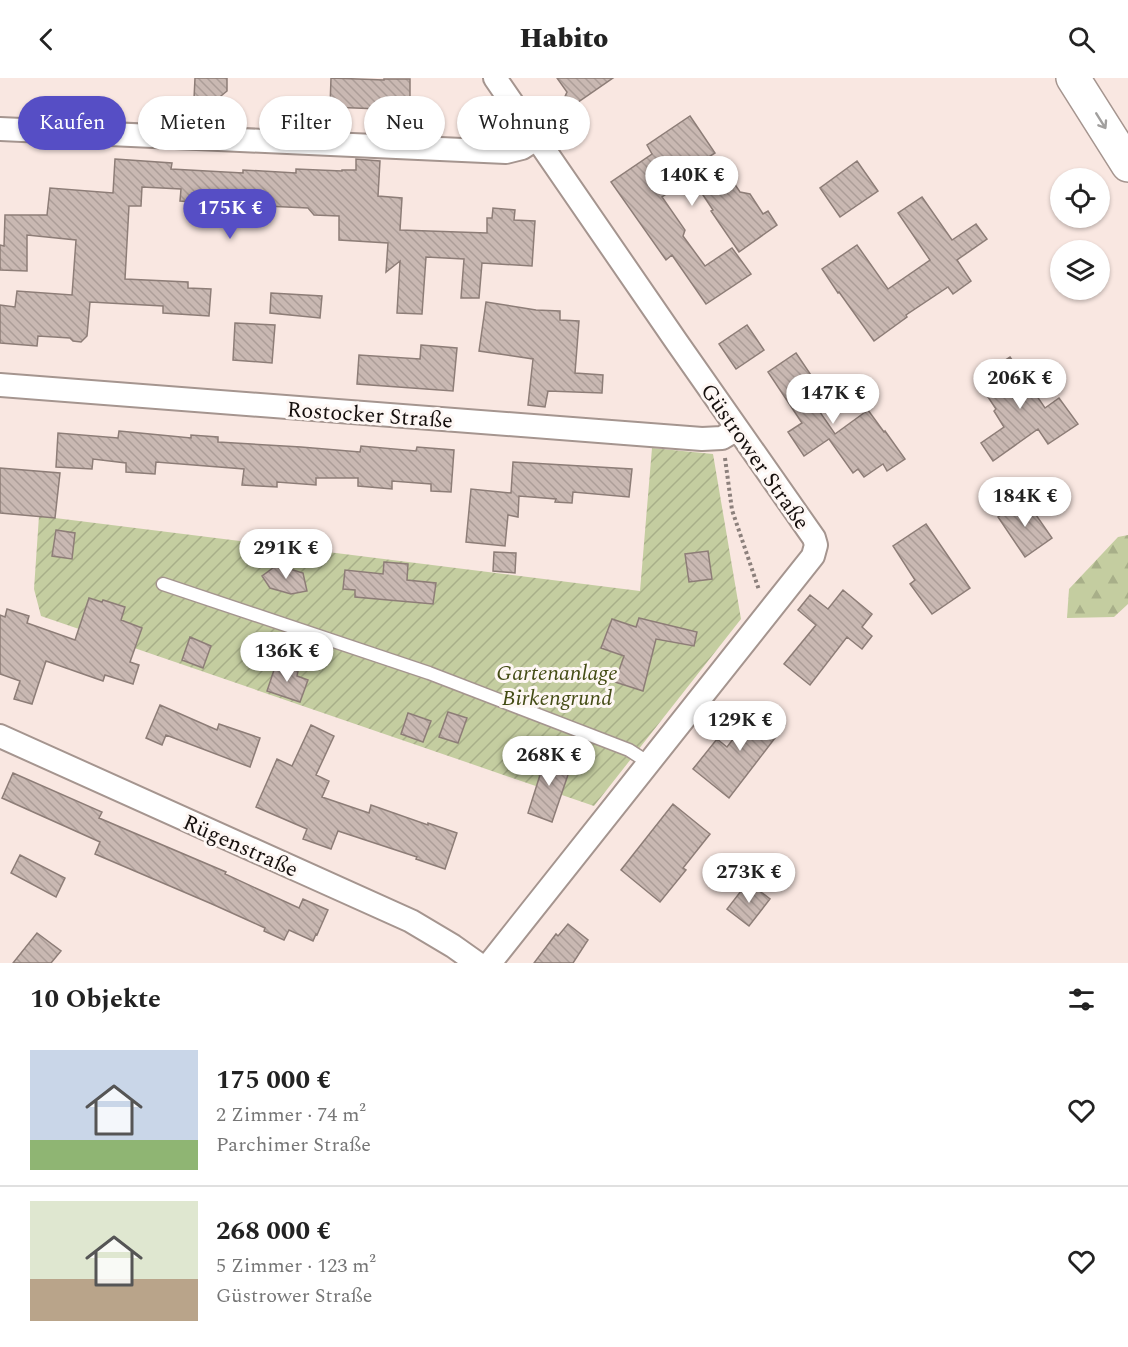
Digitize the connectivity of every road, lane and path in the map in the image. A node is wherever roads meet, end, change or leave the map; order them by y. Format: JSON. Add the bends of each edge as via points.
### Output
{"nodes":[{"id":1,"x":495,"y":78,"type":"edge"},
{"id":2,"x":1073,"y":78,"type":"edge"},
{"id":3,"x":507,"y":96,"type":"edge"},
{"id":4,"x":0,"y":129,"type":"edge"},
{"id":5,"x":457,"y":150,"type":"edge"},
{"id":6,"x":462,"y":150,"type":"edge"},
{"id":7,"x":514,"y":150,"type":"edge"},
{"id":8,"x":543,"y":150,"type":"edge"},
{"id":9,"x":1128,"y":165,"type":"edge"},
{"id":10,"x":0,"y":385,"type":"edge"},
{"id":11,"x":730,"y":433,"type":"junction"},
{"id":12,"x":163,"y":584,"type":"dead end"},
{"id":13,"x":773,"y":606,"type":"junction"},
{"id":14,"x":0,"y":736,"type":"edge"},
{"id":15,"x":649,"y":763,"type":"junction"},
{"id":16,"x":477,"y":963,"type":"edge"},
{"id":17,"x":490,"y":963,"type":"edge"}],
"edges":[{"from":1,"to":3,"type":"street","name":"Güstrower Straße"},
{"from":2,"to":9,"type":"highway","one_way":true},
{"from":4,"to":5,"type":"street"},
{"from":6,"to":7,"type":"street"},
{"from":8,"to":11,"type":"street","name":"Güstrower Straße"},
{"from":10,"to":11,"type":"street","name":"Rostocker Straße","via":[[702,439]]},
{"from":11,"to":13,"type":"path","via":[[732,510],[759,589]]},
{"from":11,"to":13,"type":"street","name":"Güstrower Straße","via":[[816,545],[813,556]]},
{"from":12,"to":15,"type":"lane","via":[[429,673],[629,750]]},
{"from":13,"to":15,"type":"street","name":"Güstrower Straße"},
{"from":14,"to":16,"type":"street","name":"Rügenstraße","via":[[411,921]]},
{"from":15,"to":17,"type":"street","name":"Güstrower Straße"}]}
